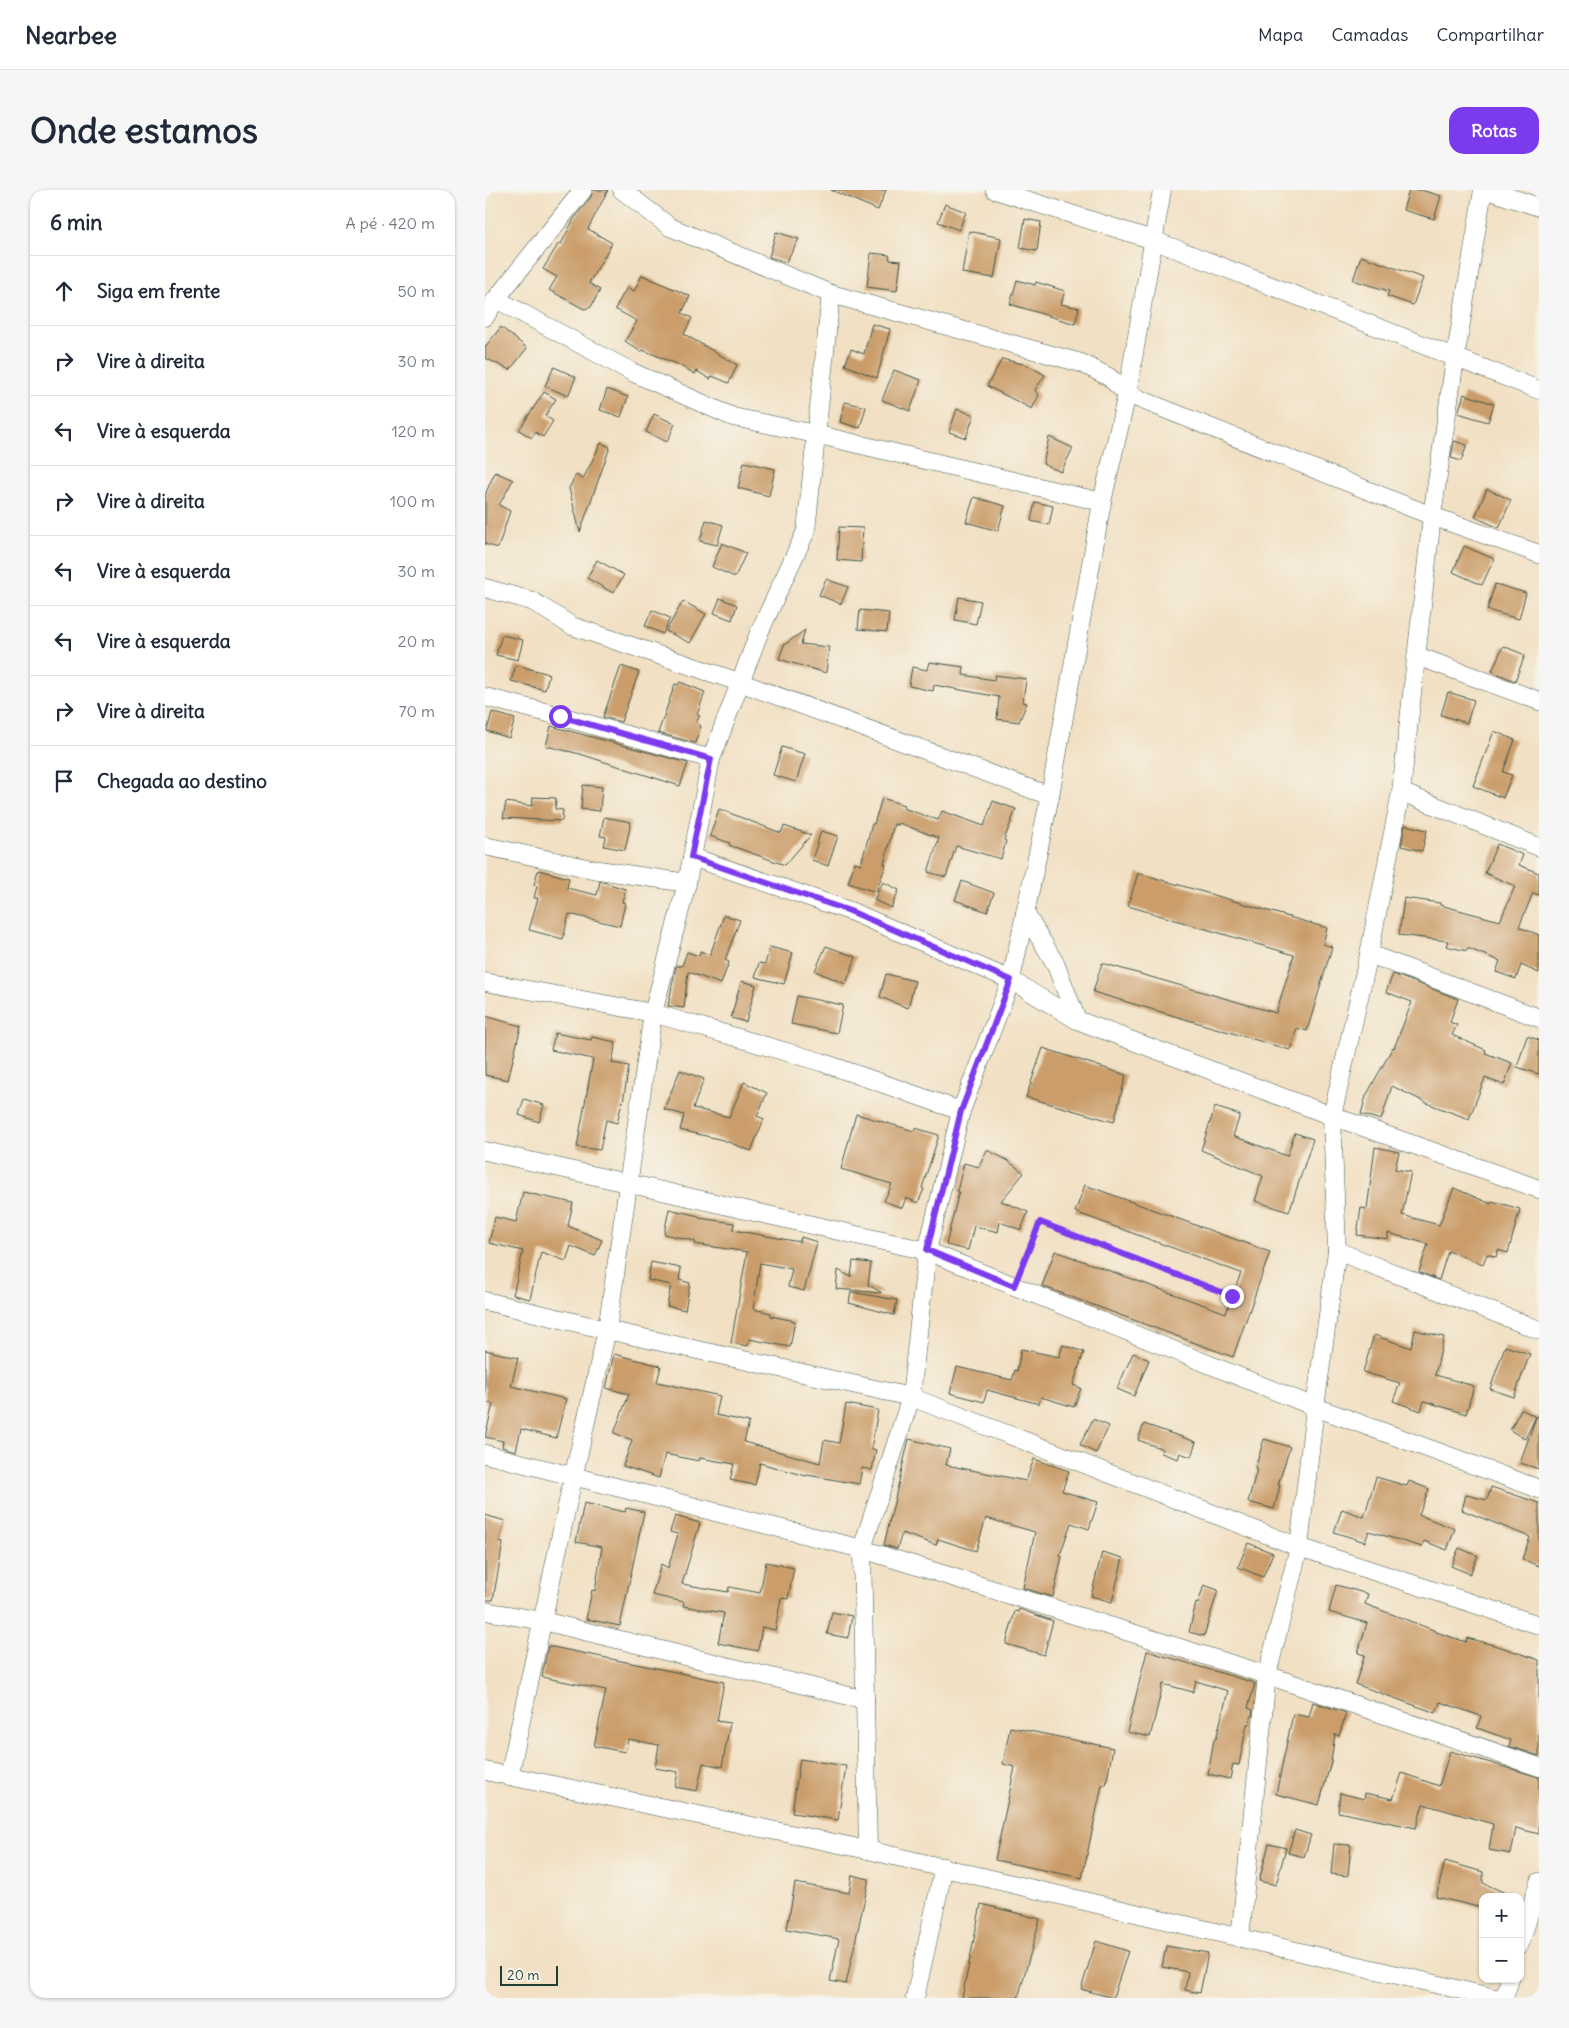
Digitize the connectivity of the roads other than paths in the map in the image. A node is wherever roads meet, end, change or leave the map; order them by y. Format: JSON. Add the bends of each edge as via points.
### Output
{"nodes":[{"id":1,"x":583,"y":190,"type":"edge"},
{"id":2,"x":622,"y":190,"type":"edge"},
{"id":3,"x":995,"y":190,"type":"edge"},
{"id":4,"x":1162,"y":190,"type":"edge"},
{"id":5,"x":1485,"y":190,"type":"edge"},
{"id":6,"x":1539,"y":207,"type":"edge"},
{"id":7,"x":1153,"y":240,"type":"junction"},
{"id":8,"x":831,"y":294,"type":"junction"},
{"id":9,"x":497,"y":299,"type":"junction"},
{"id":10,"x":485,"y":317,"type":"edge"},
{"id":11,"x":1455,"y":359,"type":"junction"},
{"id":12,"x":1539,"y":390,"type":"edge"},
{"id":13,"x":1127,"y":394,"type":"junction"},
{"id":14,"x":815,"y":434,"type":"junction"},
{"id":15,"x":1102,"y":502,"type":"junction"},
{"id":16,"x":1432,"y":516,"type":"junction"},
{"id":17,"x":1539,"y":554,"type":"edge"},
{"id":18,"x":485,"y":588,"type":"edge"},
{"id":19,"x":1417,"y":656,"type":"junction"},
{"id":20,"x":739,"y":682,"type":"junction"},
{"id":21,"x":485,"y":696,"type":"edge"},
{"id":22,"x":1539,"y":701,"type":"edge"},
{"id":23,"x":711,"y":759,"type":"junction"},
{"id":24,"x":1401,"y":792,"type":"junction"},
{"id":25,"x":1050,"y":796,"type":"junction"},
{"id":26,"x":485,"y":846,"type":"edge"},
{"id":27,"x":1539,"y":848,"type":"edge"},
{"id":28,"x":691,"y":857,"type":"junction"},
{"id":29,"x":687,"y":884,"type":"junction"},
{"id":30,"x":1025,"y":913,"type":"junction"},
{"id":31,"x":1369,"y":954,"type":"junction"},
{"id":32,"x":1011,"y":980,"type":"junction"},
{"id":33,"x":485,"y":982,"type":"edge"},
{"id":34,"x":653,"y":1013,"type":"junction"},
{"id":35,"x":1539,"y":1018,"type":"edge"},
{"id":36,"x":1077,"y":1020,"type":"junction"},
{"id":37,"x":961,"y":1111,"type":"junction"},
{"id":38,"x":1333,"y":1116,"type":"junction"},
{"id":39,"x":485,"y":1151,"type":"edge"},
{"id":40,"x":629,"y":1185,"type":"junction"},
{"id":41,"x":1539,"y":1190,"type":"edge"},
{"id":42,"x":927,"y":1250,"type":"junction"},
{"id":43,"x":1337,"y":1250,"type":"junction"},
{"id":44,"x":485,"y":1301,"type":"edge"},
{"id":45,"x":607,"y":1330,"type":"junction"},
{"id":46,"x":1539,"y":1330,"type":"edge"},
{"id":47,"x":911,"y":1397,"type":"junction"},
{"id":48,"x":1315,"y":1407,"type":"junction"},
{"id":49,"x":485,"y":1454,"type":"edge"},
{"id":50,"x":573,"y":1478,"type":"junction"},
{"id":51,"x":1539,"y":1489,"type":"edge"},
{"id":52,"x":1299,"y":1547,"type":"junction"},
{"id":53,"x":862,"y":1549,"type":"junction"},
{"id":54,"x":485,"y":1611,"type":"edge"},
{"id":55,"x":543,"y":1622,"type":"junction"},
{"id":56,"x":1539,"y":1626,"type":"edge"},
{"id":57,"x":1267,"y":1675,"type":"junction"},
{"id":58,"x":865,"y":1700,"type":"junction"},
{"id":59,"x":1539,"y":1767,"type":"edge"},
{"id":60,"x":485,"y":1771,"type":"edge"},
{"id":61,"x":509,"y":1777,"type":"junction"},
{"id":62,"x":868,"y":1850,"type":"junction"},
{"id":63,"x":945,"y":1868,"type":"junction"},
{"id":64,"x":1539,"y":1882,"type":"edge"},
{"id":65,"x":1240,"y":1938,"type":"junction"},
{"id":66,"x":1522,"y":1938,"type":"edge"},
{"id":67,"x":1509,"y":1983,"type":"edge"},
{"id":68,"x":1476,"y":1995,"type":"edge"},
{"id":69,"x":915,"y":1998,"type":"edge"},
{"id":70,"x":1495,"y":1998,"type":"edge"},
{"id":71,"x":1504,"y":1998,"type":"edge"}],
"edges":[{"from":1,"to":9,"type":"street"},
{"from":2,"to":8,"type":"street","via":[[670,227]]},
{"from":3,"to":7,"type":"street"},
{"from":4,"to":7,"type":"street"},
{"from":5,"to":6,"type":"street"},
{"from":5,"to":11,"type":"street"},
{"from":7,"to":11,"type":"street"},
{"from":7,"to":13,"type":"street"},
{"from":8,"to":13,"type":"street","via":[[1081,363],[1109,378]]},
{"from":8,"to":14,"type":"street"},
{"from":9,"to":10,"type":"street"},
{"from":9,"to":14,"type":"street","via":[[632,372],[733,417]]},
{"from":11,"to":12,"type":"street"},
{"from":11,"to":16,"type":"street"},
{"from":13,"to":15,"type":"street"},
{"from":13,"to":16,"type":"street"},
{"from":14,"to":15,"type":"street"},
{"from":14,"to":20,"type":"street","via":[[806,531]]},
{"from":15,"to":25,"type":"street"},
{"from":16,"to":17,"type":"street"},
{"from":16,"to":19,"type":"street"},
{"from":18,"to":20,"type":"street","via":[[532,601],[572,626]]},
{"from":19,"to":22,"type":"street"},
{"from":19,"to":24,"type":"street"},
{"from":20,"to":23,"type":"street"},
{"from":20,"to":25,"type":"street"},
{"from":21,"to":23,"type":"street"},
{"from":23,"to":28,"type":"street"},
{"from":24,"to":27,"type":"street"},
{"from":24,"to":31,"type":"street"},
{"from":25,"to":30,"type":"street"},
{"from":26,"to":29,"type":"street","via":[[592,869]]},
{"from":28,"to":29,"type":"street"},
{"from":28,"to":32,"type":"street","via":[[850,911]]},
{"from":29,"to":34,"type":"street"},
{"from":30,"to":32,"type":"street"},
{"from":30,"to":36,"type":"street","via":[[1055,962]]},
{"from":31,"to":35,"type":"street"},
{"from":31,"to":38,"type":"street"},
{"from":32,"to":36,"type":"street"},
{"from":32,"to":37,"type":"street"},
{"from":33,"to":34,"type":"street"},
{"from":34,"to":37,"type":"street","via":[[821,1062]]},
{"from":34,"to":40,"type":"street"},
{"from":36,"to":38,"type":"street"},
{"from":37,"to":42,"type":"street"},
{"from":38,"to":41,"type":"street"},
{"from":38,"to":43,"type":"street"},
{"from":39,"to":40,"type":"street"},
{"from":40,"to":42,"type":"street"},
{"from":40,"to":45,"type":"street"},
{"from":42,"to":47,"type":"street"},
{"from":42,"to":48,"type":"street"},
{"from":43,"to":46,"type":"street"},
{"from":43,"to":48,"type":"street"},
{"from":44,"to":45,"type":"street"},
{"from":45,"to":47,"type":"street"},
{"from":45,"to":50,"type":"street"},
{"from":47,"to":52,"type":"street"},
{"from":47,"to":53,"type":"street"},
{"from":48,"to":51,"type":"street"},
{"from":48,"to":52,"type":"street"},
{"from":49,"to":50,"type":"street"},
{"from":50,"to":53,"type":"street"},
{"from":50,"to":55,"type":"street"},
{"from":52,"to":56,"type":"street"},
{"from":52,"to":57,"type":"street"},
{"from":53,"to":57,"type":"street"},
{"from":53,"to":58,"type":"street"},
{"from":54,"to":55,"type":"street"},
{"from":55,"to":58,"type":"street"},
{"from":55,"to":61,"type":"street"},
{"from":57,"to":59,"type":"street"},
{"from":57,"to":65,"type":"street"},
{"from":58,"to":62,"type":"street"},
{"from":60,"to":61,"type":"street"},
{"from":61,"to":62,"type":"street"},
{"from":62,"to":63,"type":"street"},
{"from":63,"to":65,"type":"street"},
{"from":63,"to":69,"type":"street"},
{"from":64,"to":66,"type":"street"},
{"from":65,"to":68,"type":"street"},
{"from":67,"to":71,"type":"street"},
{"from":68,"to":70,"type":"street"}]}
